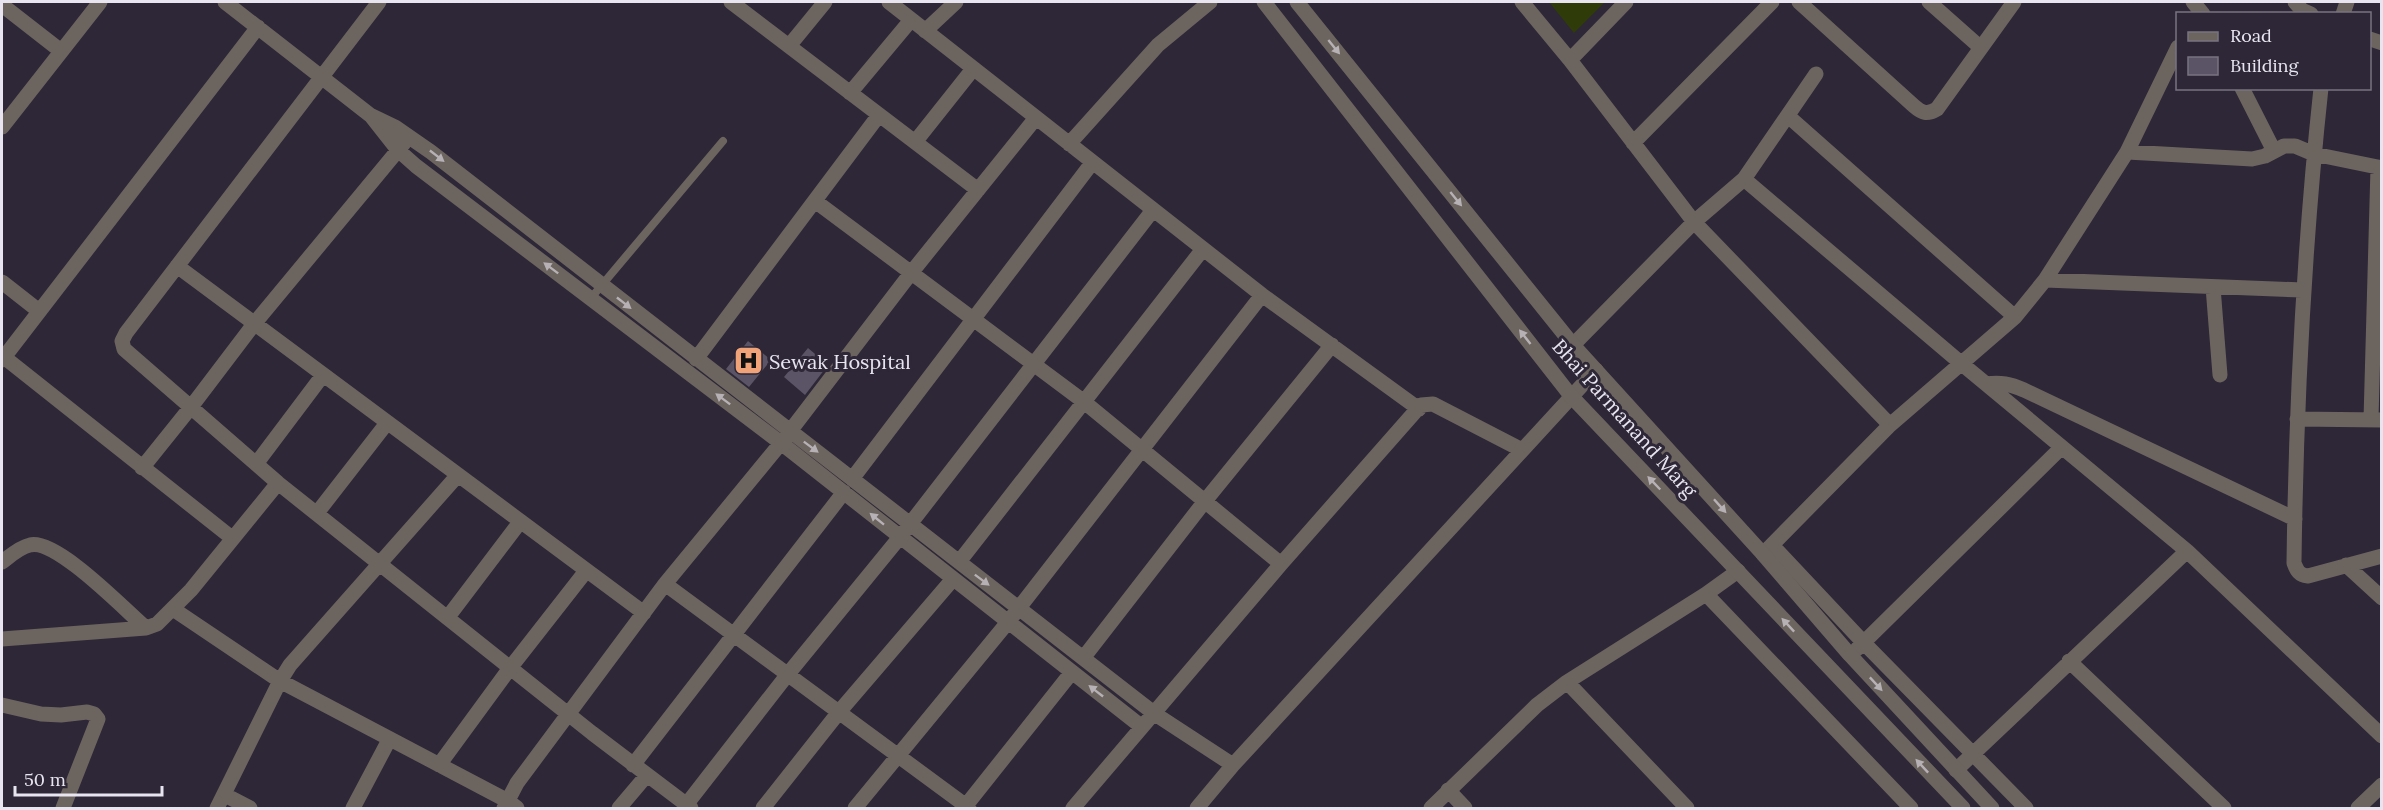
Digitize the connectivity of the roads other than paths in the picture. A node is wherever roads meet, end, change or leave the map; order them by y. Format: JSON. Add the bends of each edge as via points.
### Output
{"nodes":[{"id":1,"x":100,"y":2,"type":"edge"},
{"id":2,"x":225,"y":2,"type":"edge"},
{"id":3,"x":379,"y":2,"type":"edge"},
{"id":4,"x":731,"y":2,"type":"edge"},
{"id":5,"x":825,"y":2,"type":"edge"},
{"id":6,"x":889,"y":2,"type":"edge"},
{"id":7,"x":956,"y":2,"type":"edge"},
{"id":8,"x":1210,"y":2,"type":"edge"},
{"id":9,"x":1264,"y":2,"type":"edge"},
{"id":10,"x":1297,"y":2,"type":"edge"},
{"id":11,"x":1522,"y":2,"type":"edge"},
{"id":12,"x":1626,"y":2,"type":"edge"},
{"id":13,"x":1772,"y":2,"type":"edge"},
{"id":14,"x":1799,"y":2,"type":"edge"},
{"id":15,"x":1929,"y":2,"type":"edge"},
{"id":16,"x":2014,"y":2,"type":"edge"},
{"id":17,"x":2295,"y":2,"type":"edge"},
{"id":18,"x":2,"y":5,"type":"edge"},
{"id":19,"x":2306,"y":12,"type":"edge"},
{"id":20,"x":911,"y":20,"type":"junction"},
{"id":21,"x":258,"y":27,"type":"junction"},
{"id":22,"x":925,"y":31,"type":"junction"},
{"id":23,"x":789,"y":46,"type":"junction"},
{"id":24,"x":1981,"y":48,"type":"junction"},
{"id":25,"x":2176,"y":50,"type":"edge"},
{"id":26,"x":61,"y":51,"type":"junction"},
{"id":27,"x":1570,"y":60,"type":"junction"},
{"id":28,"x":973,"y":69,"type":"junction"},
{"id":29,"x":1816,"y":74,"type":"dead end"},
{"id":30,"x":322,"y":78,"type":"junction"},
{"id":31,"x":2243,"y":90,"type":"edge"},
{"id":32,"x":2320,"y":90,"type":"edge"},
{"id":33,"x":850,"y":93,"type":"junction"},
{"id":34,"x":370,"y":115,"type":"junction"},
{"id":35,"x":879,"y":115,"type":"junction"},
{"id":36,"x":1788,"y":116,"type":"junction"},
{"id":37,"x":1035,"y":119,"type":"junction"},
{"id":38,"x":2,"y":128,"type":"edge"},
{"id":39,"x":410,"y":135,"type":"junction"},
{"id":40,"x":723,"y":141,"type":"dead end"},
{"id":41,"x":915,"y":142,"type":"junction"},
{"id":42,"x":1634,"y":143,"type":"junction"},
{"id":43,"x":1069,"y":144,"type":"junction"},
{"id":44,"x":398,"y":150,"type":"junction"},
{"id":45,"x":2274,"y":151,"type":"junction"},
{"id":46,"x":2127,"y":152,"type":"junction"},
{"id":47,"x":2313,"y":154,"type":"junction"},
{"id":48,"x":1092,"y":163,"type":"junction"},
{"id":49,"x":2380,"y":168,"type":"edge"},
{"id":50,"x":1744,"y":179,"type":"junction"},
{"id":51,"x":978,"y":190,"type":"junction"},
{"id":52,"x":815,"y":201,"type":"junction"},
{"id":53,"x":1152,"y":210,"type":"junction"},
{"id":54,"x":1694,"y":222,"type":"junction"},
{"id":55,"x":1203,"y":249,"type":"junction"},
{"id":56,"x":177,"y":266,"type":"junction"},
{"id":57,"x":911,"y":273,"type":"junction"},
{"id":58,"x":2045,"y":280,"type":"junction"},
{"id":59,"x":2,"y":282,"type":"edge"},
{"id":60,"x":602,"y":286,"type":"junction"},
{"id":61,"x":2213,"y":287,"type":"junction"},
{"id":62,"x":2302,"y":290,"type":"junction"},
{"id":63,"x":1262,"y":295,"type":"junction"},
{"id":64,"x":591,"y":298,"type":"junction"},
{"id":65,"x":39,"y":311,"type":"junction"},
{"id":66,"x":2015,"y":316,"type":"junction"},
{"id":67,"x":973,"y":319,"type":"junction"},
{"id":68,"x":254,"y":324,"type":"junction"},
{"id":69,"x":655,"y":337,"type":"junction"},
{"id":70,"x":1332,"y":345,"type":"junction"},
{"id":71,"x":1573,"y":345,"type":"junction"},
{"id":72,"x":3,"y":358,"type":"edge"},
{"id":73,"x":696,"y":359,"type":"junction"},
{"id":74,"x":1032,"y":363,"type":"junction"},
{"id":75,"x":1962,"y":364,"type":"junction"},
{"id":76,"x":1596,"y":370,"type":"junction"},
{"id":77,"x":323,"y":375,"type":"junction"},
{"id":78,"x":2220,"y":375,"type":"dead end"},
{"id":79,"x":1986,"y":384,"type":"junction"},
{"id":80,"x":1572,"y":396,"type":"junction"},
{"id":81,"x":1083,"y":401,"type":"junction"},
{"id":82,"x":191,"y":407,"type":"junction"},
{"id":83,"x":1419,"y":408,"type":"junction"},
{"id":84,"x":2297,"y":419,"type":"junction"},
{"id":85,"x":2376,"y":420,"type":"edge"},
{"id":86,"x":387,"y":423,"type":"junction"},
{"id":87,"x":1890,"y":424,"type":"junction"},
{"id":88,"x":785,"y":437,"type":"junction"},
{"id":89,"x":2062,"y":447,"type":"junction"},
{"id":90,"x":1141,"y":448,"type":"junction"},
{"id":91,"x":1522,"y":450,"type":"junction"},
{"id":92,"x":256,"y":464,"type":"junction"},
{"id":93,"x":142,"y":468,"type":"junction"},
{"id":94,"x":458,"y":475,"type":"junction"},
{"id":95,"x":278,"y":483,"type":"junction"},
{"id":96,"x":848,"y":485,"type":"junction"},
{"id":97,"x":1205,"y":501,"type":"junction"},
{"id":98,"x":317,"y":513,"type":"junction"},
{"id":99,"x":2295,"y":519,"type":"junction"},
{"id":100,"x":520,"y":522,"type":"junction"},
{"id":101,"x":910,"y":524,"type":"junction"},
{"id":102,"x":900,"y":537,"type":"junction"},
{"id":103,"x":232,"y":538,"type":"junction"},
{"id":104,"x":1768,"y":550,"type":"junction"},
{"id":105,"x":2187,"y":551,"type":"junction"},
{"id":106,"x":2382,"y":556,"type":"edge"},
{"id":107,"x":2,"y":562,"type":"edge"},
{"id":108,"x":379,"y":562,"type":"junction"},
{"id":109,"x":959,"y":562,"type":"junction"},
{"id":110,"x":1281,"y":564,"type":"junction"},
{"id":111,"x":2346,"y":565,"type":"junction"},
{"id":112,"x":586,"y":571,"type":"junction"},
{"id":113,"x":1738,"y":571,"type":"junction"},
{"id":114,"x":953,"y":579,"type":"junction"},
{"id":115,"x":665,"y":584,"type":"junction"},
{"id":116,"x":1706,"y":594,"type":"junction"},
{"id":117,"x":2382,"y":598,"type":"edge"},
{"id":118,"x":1019,"y":608,"type":"junction"},
{"id":119,"x":173,"y":609,"type":"junction"},
{"id":120,"x":644,"y":613,"type":"junction"},
{"id":121,"x":448,"y":618,"type":"junction"},
{"id":122,"x":1008,"y":622,"type":"junction"},
{"id":123,"x":146,"y":628,"type":"junction"},
{"id":124,"x":733,"y":634,"type":"junction"},
{"id":125,"x":2,"y":639,"type":"edge"},
{"id":126,"x":1863,"y":642,"type":"junction"},
{"id":127,"x":1850,"y":655,"type":"junction"},
{"id":128,"x":1084,"y":657,"type":"junction"},
{"id":129,"x":2069,"y":661,"type":"junction"},
{"id":130,"x":510,"y":668,"type":"junction"},
{"id":131,"x":1071,"y":672,"type":"junction"},
{"id":132,"x":788,"y":674,"type":"junction"},
{"id":133,"x":280,"y":681,"type":"junction"},
{"id":134,"x":1567,"y":682,"type":"junction"},
{"id":135,"x":2,"y":705,"type":"edge"},
{"id":136,"x":839,"y":712,"type":"junction"},
{"id":137,"x":568,"y":714,"type":"junction"},
{"id":138,"x":1155,"y":714,"type":"junction"},
{"id":139,"x":1142,"y":727,"type":"junction"},
{"id":140,"x":2382,"y":736,"type":"edge"},
{"id":141,"x":389,"y":740,"type":"junction"},
{"id":142,"x":1973,"y":753,"type":"junction"},
{"id":143,"x":897,"y":756,"type":"junction"},
{"id":144,"x":438,"y":765,"type":"junction"},
{"id":145,"x":633,"y":765,"type":"junction"},
{"id":146,"x":1233,"y":765,"type":"junction"},
{"id":147,"x":1956,"y":770,"type":"junction"},
{"id":148,"x":647,"y":775,"type":"junction"},
{"id":149,"x":2382,"y":785,"type":"edge"},
{"id":150,"x":1448,"y":790,"type":"junction"},
{"id":151,"x":225,"y":795,"type":"junction"},
{"id":152,"x":509,"y":806,"type":"edge"},
{"id":153,"x":2214,"y":806,"type":"edge"},
{"id":154,"x":689,"y":807,"type":"edge"},
{"id":155,"x":63,"y":808,"type":"edge"},
{"id":156,"x":217,"y":808,"type":"edge"},
{"id":157,"x":250,"y":808,"type":"edge"},
{"id":158,"x":353,"y":808,"type":"edge"},
{"id":159,"x":620,"y":808,"type":"edge"},
{"id":160,"x":763,"y":808,"type":"edge"},
{"id":161,"x":855,"y":808,"type":"edge"},
{"id":162,"x":966,"y":808,"type":"edge"},
{"id":163,"x":1073,"y":808,"type":"edge"},
{"id":164,"x":1197,"y":808,"type":"edge"},
{"id":165,"x":1431,"y":808,"type":"edge"},
{"id":166,"x":1465,"y":808,"type":"edge"},
{"id":167,"x":1687,"y":808,"type":"edge"},
{"id":168,"x":1911,"y":808,"type":"edge"},
{"id":169,"x":1963,"y":808,"type":"edge"},
{"id":170,"x":1992,"y":808,"type":"edge"},
{"id":171,"x":2026,"y":808,"type":"edge"},
{"id":172,"x":2358,"y":808,"type":"edge"}],
"edges":[{"from":1,"to":26,"type":"street"},
{"from":2,"to":21,"type":"street"},
{"from":3,"to":30,"type":"street"},
{"from":4,"to":23,"type":"street"},
{"from":5,"to":23,"type":"street"},
{"from":6,"to":20,"type":"street"},
{"from":7,"to":22,"type":"street"},
{"from":8,"to":43,"type":"street","via":[[1158,45]]},
{"from":80,"to":9,"type":"street","name":"Bhai Parmanand Marg","one_way":true},
{"from":10,"to":71,"type":"street","name":"Bhai Parmanand Marg","one_way":true},
{"from":11,"to":27,"type":"street"},
{"from":12,"to":27,"type":"street"},
{"from":13,"to":42,"type":"street"},
{"from":14,"to":24,"type":"street","via":[[1922,112],[1937,109]]},
{"from":15,"to":24,"type":"street"},
{"from":16,"to":24,"type":"street"},
{"from":17,"to":19,"type":"street"},
{"from":18,"to":26,"type":"street"},
{"from":20,"to":22,"type":"street"},
{"from":20,"to":33,"type":"street"},
{"from":21,"to":30,"type":"street"},
{"from":21,"to":65,"type":"street"},
{"from":22,"to":28,"type":"street"},
{"from":23,"to":33,"type":"street"},
{"from":25,"to":46,"type":"street"},
{"from":26,"to":38,"type":"street"},
{"from":27,"to":42,"type":"street"},
{"from":28,"to":37,"type":"street"},
{"from":28,"to":41,"type":"street"},
{"from":29,"to":36,"type":"street"},
{"from":30,"to":34,"type":"street"},
{"from":30,"to":56,"type":"street"},
{"from":31,"to":45,"type":"street"},
{"from":32,"to":47,"type":"street"},
{"from":33,"to":35,"type":"street"},
{"from":34,"to":39,"type":"street"},
{"from":34,"to":44,"type":"street"},
{"from":35,"to":41,"type":"street"},
{"from":35,"to":52,"type":"street"},
{"from":36,"to":50,"type":"street"},
{"from":36,"to":66,"type":"street"},
{"from":37,"to":43,"type":"street"},
{"from":37,"to":51,"type":"street"},
{"from":39,"to":44,"type":"street"},
{"from":39,"to":60,"type":"street","one_way":true},
{"from":40,"to":60,"type":"lane"},
{"from":41,"to":51,"type":"street"},
{"from":42,"to":54,"type":"street"},
{"from":43,"to":48,"type":"street"},
{"from":64,"to":44,"type":"street","one_way":true},
{"from":44,"to":68,"type":"street"},
{"from":45,"to":46,"type":"street","via":[[2241,160]]},
{"from":45,"to":47,"type":"street","via":[[2295,146]]},
{"from":46,"to":58,"type":"street"},
{"from":47,"to":49,"type":"street"},
{"from":47,"to":62,"type":"street"},
{"from":48,"to":53,"type":"street"},
{"from":48,"to":67,"type":"street"},
{"from":49,"to":85,"type":"street"},
{"from":50,"to":54,"type":"street"},
{"from":50,"to":75,"type":"street"},
{"from":51,"to":57,"type":"street"},
{"from":52,"to":57,"type":"street"},
{"from":52,"to":73,"type":"street"},
{"from":53,"to":55,"type":"street"},
{"from":53,"to":74,"type":"street"},
{"from":54,"to":71,"type":"street"},
{"from":54,"to":87,"type":"street"},
{"from":55,"to":63,"type":"street"},
{"from":55,"to":81,"type":"street"},
{"from":56,"to":68,"type":"street"},
{"from":56,"to":82,"type":"street","via":[[122,341],[129,355]]},
{"from":57,"to":67,"type":"street"},
{"from":57,"to":88,"type":"street"},
{"from":58,"to":61,"type":"street"},
{"from":58,"to":66,"type":"street"},
{"from":59,"to":65,"type":"street"},
{"from":60,"to":64,"type":"lane"},
{"from":60,"to":69,"type":"street","one_way":true},
{"from":61,"to":62,"type":"street"},
{"from":61,"to":78,"type":"street"},
{"from":62,"to":84,"type":"street"},
{"from":63,"to":70,"type":"street"},
{"from":63,"to":90,"type":"street"},
{"from":64,"to":69,"type":"street"},
{"from":65,"to":72,"type":"street"},
{"from":66,"to":75,"type":"street"},
{"from":67,"to":74,"type":"street"},
{"from":67,"to":96,"type":"street"},
{"from":68,"to":77,"type":"street"},
{"from":68,"to":82,"type":"street"},
{"from":69,"to":73,"type":"street"},
{"from":88,"to":69,"type":"street","one_way":true},
{"from":70,"to":83,"type":"street"},
{"from":70,"to":97,"type":"street"},
{"from":71,"to":76,"type":"street","name":"Bhai Parmanand Marg"},
{"from":72,"to":93,"type":"street"},
{"from":73,"to":88,"type":"street"},
{"from":74,"to":81,"type":"street"},
{"from":74,"to":101,"type":"street"},
{"from":75,"to":79,"type":"street"},
{"from":75,"to":87,"type":"street"},
{"from":76,"to":80,"type":"street"},
{"from":76,"to":104,"type":"street","name":"Bhai Parmanand Marg","one_way":true},
{"from":77,"to":86,"type":"street"},
{"from":77,"to":92,"type":"street"},
{"from":79,"to":89,"type":"street"},
{"from":79,"to":99,"type":"street","via":[[2009,383]]},
{"from":80,"to":91,"type":"street"},
{"from":113,"to":80,"type":"street","name":"Bhai Parmanand Marg","one_way":true},
{"from":81,"to":90,"type":"street"},
{"from":81,"to":109,"type":"street"},
{"from":82,"to":92,"type":"street"},
{"from":82,"to":93,"type":"street"},
{"from":83,"to":91,"type":"street","via":[[1432,404]]},
{"from":83,"to":110,"type":"street"},
{"from":84,"to":85,"type":"street"},
{"from":84,"to":99,"type":"street"},
{"from":86,"to":94,"type":"street"},
{"from":86,"to":98,"type":"street"},
{"from":87,"to":104,"type":"street"},
{"from":88,"to":96,"type":"street"},
{"from":88,"to":115,"type":"street"},
{"from":89,"to":105,"type":"street"},
{"from":89,"to":126,"type":"street"},
{"from":90,"to":97,"type":"street"},
{"from":90,"to":118,"type":"street"},
{"from":91,"to":146,"type":"street"},
{"from":92,"to":95,"type":"street"},
{"from":93,"to":103,"type":"street"},
{"from":94,"to":100,"type":"street"},
{"from":94,"to":108,"type":"street"},
{"from":95,"to":98,"type":"street"},
{"from":95,"to":103,"type":"street"},
{"from":96,"to":101,"type":"street"},
{"from":102,"to":96,"type":"street","one_way":true},
{"from":96,"to":124,"type":"street"},
{"from":97,"to":110,"type":"street"},
{"from":97,"to":128,"type":"street"},
{"from":98,"to":108,"type":"street"},
{"from":99,"to":111,"type":"street","via":[[2294,563],[2302,575]]},
{"from":100,"to":112,"type":"street"},
{"from":100,"to":121,"type":"street"},
{"from":101,"to":102,"type":"street"},
{"from":101,"to":109,"type":"street"},
{"from":102,"to":114,"type":"street"},
{"from":102,"to":132,"type":"street"},
{"from":103,"to":119,"type":"street"},
{"from":104,"to":126,"type":"street"},
{"from":104,"to":127,"type":"street","name":"Bhai Parmanand Marg"},
{"from":105,"to":129,"type":"street"},
{"from":105,"to":140,"type":"street"},
{"from":106,"to":111,"type":"street"},
{"from":107,"to":123,"type":"street","via":[[30,545],[41,545],[80,568]]},
{"from":108,"to":121,"type":"street"},
{"from":108,"to":133,"type":"street"},
{"from":109,"to":118,"type":"street","one_way":true},
{"from":110,"to":138,"type":"street"},
{"from":111,"to":117,"type":"street"},
{"from":112,"to":120,"type":"street"},
{"from":112,"to":130,"type":"street"},
{"from":113,"to":116,"type":"street"},
{"from":169,"to":113,"type":"street","name":"Bhai Parmanand Marg","one_way":true},
{"from":114,"to":122,"type":"street"},
{"from":114,"to":136,"type":"street"},
{"from":115,"to":120,"type":"street"},
{"from":115,"to":124,"type":"street"},
{"from":116,"to":134,"type":"street"},
{"from":116,"to":168,"type":"street"},
{"from":118,"to":122,"type":"street"},
{"from":118,"to":128,"type":"street"},
{"from":119,"to":123,"type":"street","via":[[157,624]]},
{"from":119,"to":133,"type":"street"},
{"from":120,"to":137,"type":"street"},
{"from":121,"to":130,"type":"street"},
{"from":122,"to":131,"type":"street"},
{"from":122,"to":143,"type":"street"},
{"from":123,"to":125,"type":"street"},
{"from":124,"to":132,"type":"street"},
{"from":124,"to":145,"type":"street"},
{"from":126,"to":127,"type":"street"},
{"from":126,"to":142,"type":"street"},
{"from":127,"to":147,"type":"street","name":"Bhai Parmanand Marg","one_way":true},
{"from":128,"to":138,"type":"street"},
{"from":129,"to":142,"type":"street"},
{"from":129,"to":153,"type":"street"},
{"from":130,"to":137,"type":"street"},
{"from":130,"to":144,"type":"street"},
{"from":139,"to":131,"type":"street","one_way":true},
{"from":131,"to":162,"type":"street"},
{"from":132,"to":136,"type":"street"},
{"from":132,"to":154,"type":"street"},
{"from":133,"to":141,"type":"street"},
{"from":133,"to":151,"type":"street"},
{"from":134,"to":150,"type":"street"},
{"from":134,"to":167,"type":"street"},
{"from":135,"to":155,"type":"street","via":[[40,714],[87,712],[99,719]]},
{"from":136,"to":143,"type":"street"},
{"from":136,"to":160,"type":"street"},
{"from":137,"to":145,"type":"street"},
{"from":137,"to":152,"type":"street","via":[[517,783]]},
{"from":138,"to":139,"type":"street"},
{"from":138,"to":146,"type":"street"},
{"from":139,"to":163,"type":"street"},
{"from":141,"to":144,"type":"street"},
{"from":141,"to":158,"type":"street"},
{"from":142,"to":147,"type":"street"},
{"from":142,"to":171,"type":"street"},
{"from":143,"to":161,"type":"street"},
{"from":143,"to":162,"type":"street"},
{"from":144,"to":152,"type":"street"},
{"from":145,"to":148,"type":"street"},
{"from":146,"to":164,"type":"street"},
{"from":147,"to":170,"type":"street","name":"Bhai Parmanand Marg"},
{"from":148,"to":154,"type":"street"},
{"from":148,"to":159,"type":"street"},
{"from":149,"to":172,"type":"street"},
{"from":150,"to":165,"type":"street"},
{"from":150,"to":166,"type":"street"},
{"from":151,"to":156,"type":"street"},
{"from":151,"to":157,"type":"street"}]}
